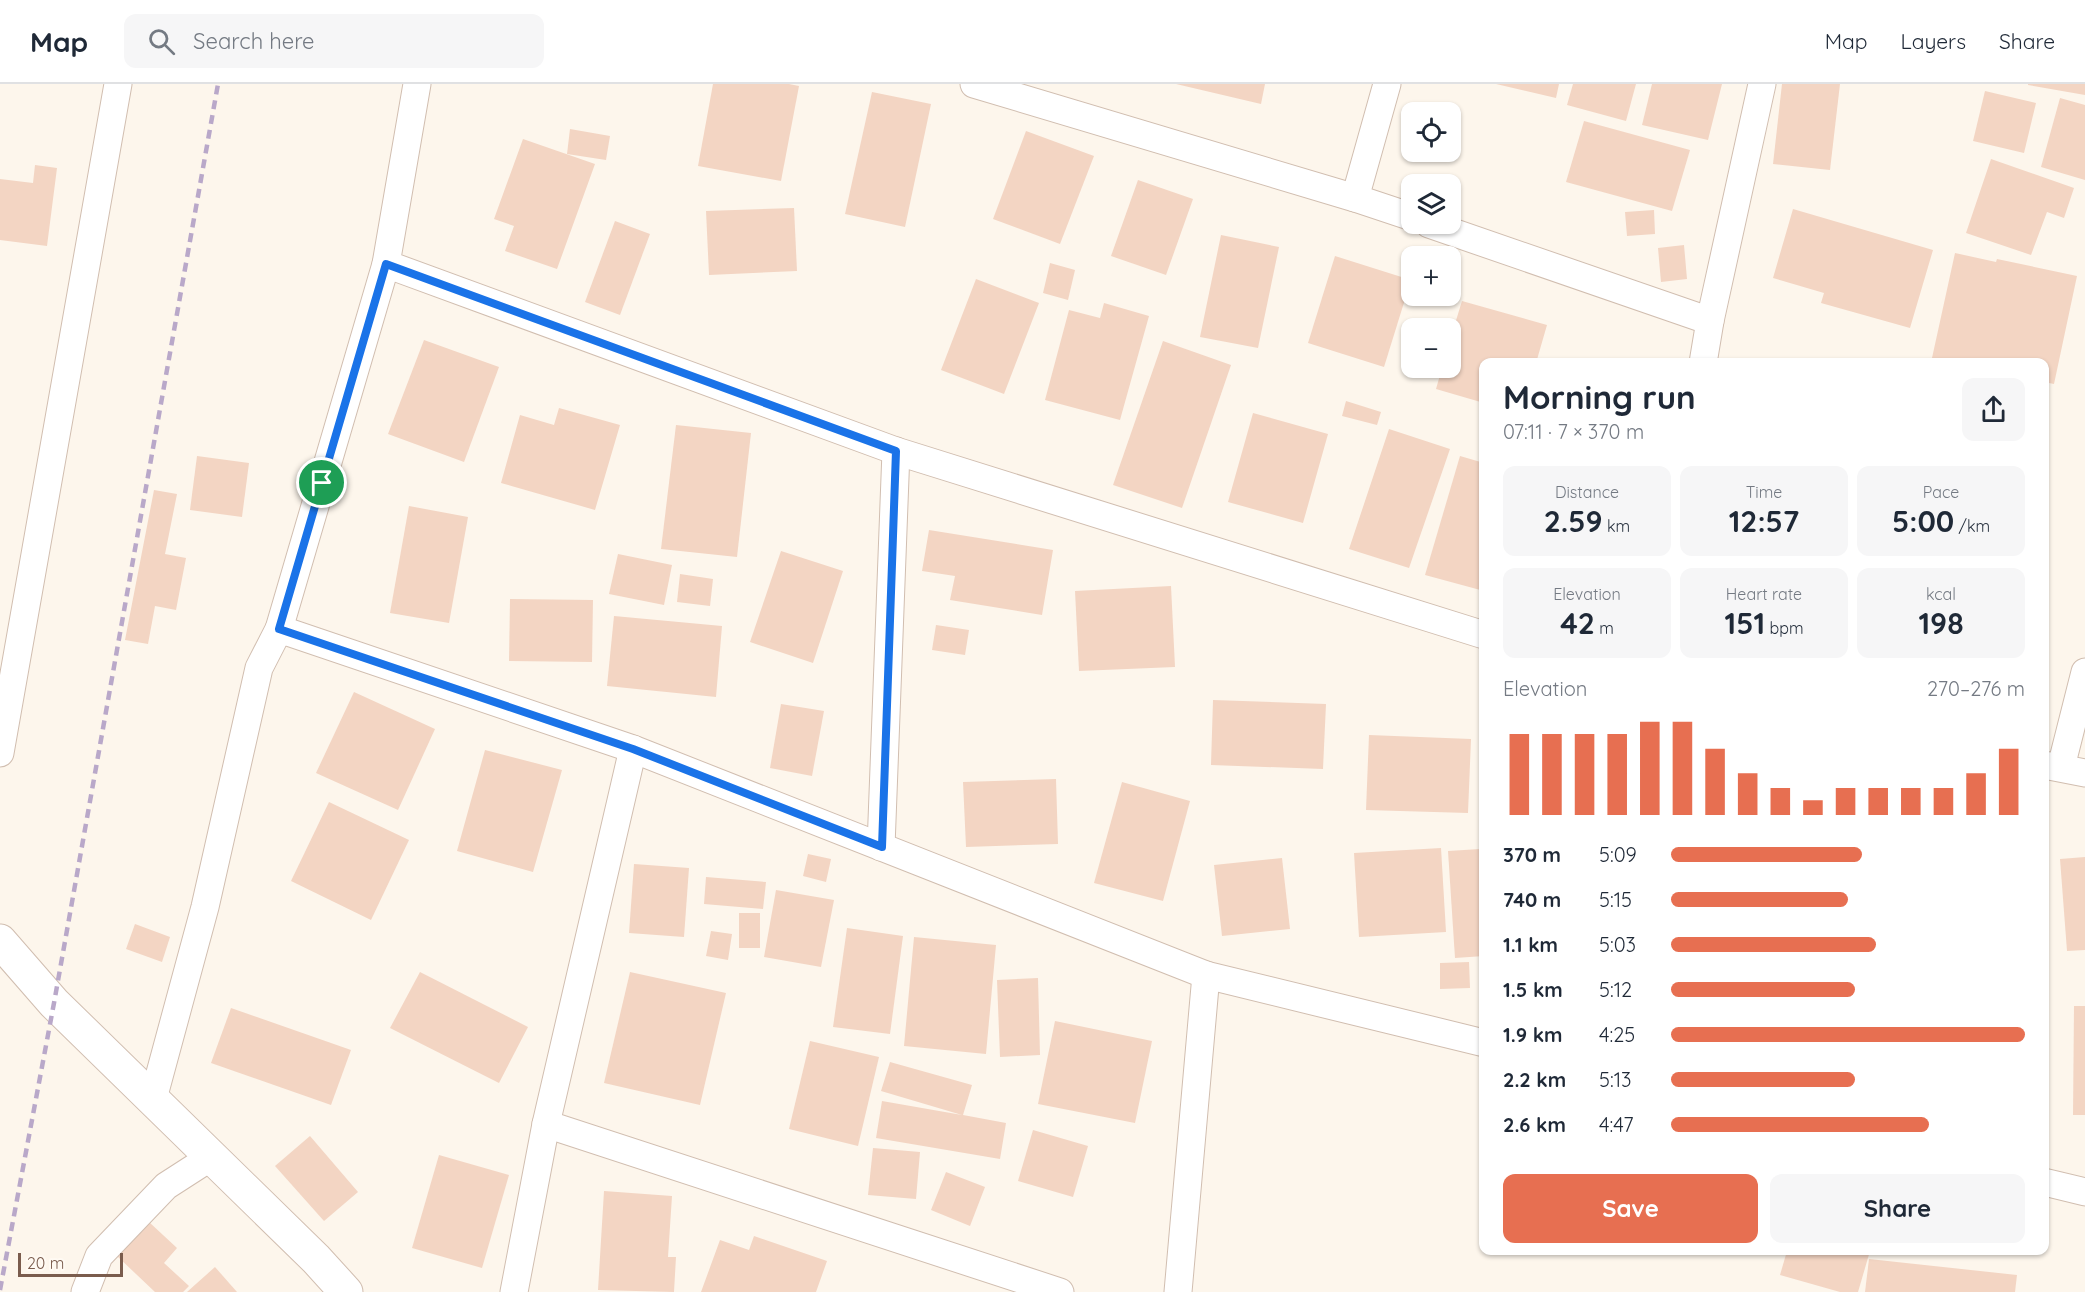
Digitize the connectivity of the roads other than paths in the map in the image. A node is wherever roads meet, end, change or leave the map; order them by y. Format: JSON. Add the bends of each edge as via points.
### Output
{"nodes":[{"id":1,"x":118,"y":84,"type":"edge"},
{"id":2,"x":417,"y":84,"type":"edge"},
{"id":3,"x":974,"y":84,"type":"edge"},
{"id":4,"x":1387,"y":84,"type":"edge"},
{"id":5,"x":1762,"y":84,"type":"edge"},
{"id":6,"x":1355,"y":198,"type":"junction"},
{"id":7,"x":1401,"y":213,"type":"edge"},
{"id":8,"x":1458,"y":234,"type":"edge"},
{"id":9,"x":386,"y":264,"type":"junction"},
{"id":10,"x":1710,"y":321,"type":"junction"},
{"id":11,"x":1704,"y":358,"type":"edge"},
{"id":12,"x":896,"y":451,"type":"junction"},
{"id":13,"x":279,"y":629,"type":"junction"},
{"id":14,"x":1479,"y":633,"type":"edge"},
{"id":15,"x":2085,"y":672,"type":"edge"},
{"id":16,"x":633,"y":749,"type":"junction"},
{"id":17,"x":0,"y":753,"type":"edge"},
{"id":18,"x":2063,"y":768,"type":"edge"},
{"id":19,"x":882,"y":847,"type":"junction"},
{"id":20,"x":0,"y":942,"type":"edge"},
{"id":21,"x":1206,"y":975,"type":"junction"},
{"id":22,"x":1479,"y":1042,"type":"edge"},
{"id":23,"x":153,"y":1099,"type":"junction"},
{"id":24,"x":546,"y":1124,"type":"junction"},
{"id":25,"x":211,"y":1157,"type":"junction"},
{"id":26,"x":2049,"y":1183,"type":"edge"},
{"id":27,"x":2085,"y":1192,"type":"edge"},
{"id":28,"x":85,"y":1292,"type":"edge"},
{"id":29,"x":346,"y":1292,"type":"edge"},
{"id":30,"x":514,"y":1292,"type":"edge"},
{"id":31,"x":1060,"y":1292,"type":"edge"},
{"id":32,"x":1178,"y":1292,"type":"edge"}],
"edges":[{"from":1,"to":17,"type":"street"},
{"from":2,"to":9,"type":"street"},
{"from":3,"to":6,"type":"street"},
{"from":4,"to":6,"type":"street"},
{"from":5,"to":10,"type":"street"},
{"from":6,"to":7,"type":"street"},
{"from":8,"to":10,"type":"street"},
{"from":9,"to":12,"type":"street"},
{"from":9,"to":13,"type":"street"},
{"from":10,"to":11,"type":"street"},
{"from":12,"to":14,"type":"street"},
{"from":12,"to":19,"type":"street"},
{"from":13,"to":16,"type":"street"},
{"from":13,"to":23,"type":"street","via":[[259,668],[205,907]]},
{"from":15,"to":18,"type":"street"},
{"from":16,"to":19,"type":"street"},
{"from":16,"to":24,"type":"street"},
{"from":19,"to":21,"type":"street"},
{"from":20,"to":23,"type":"street","via":[[54,1003]]},
{"from":21,"to":22,"type":"street"},
{"from":21,"to":32,"type":"street"},
{"from":23,"to":25,"type":"street"},
{"from":24,"to":30,"type":"street"},
{"from":24,"to":31,"type":"street"},
{"from":25,"to":28,"type":"street","via":[[166,1186],[99,1256]]},
{"from":25,"to":29,"type":"street"},
{"from":26,"to":27,"type":"street"}]}
